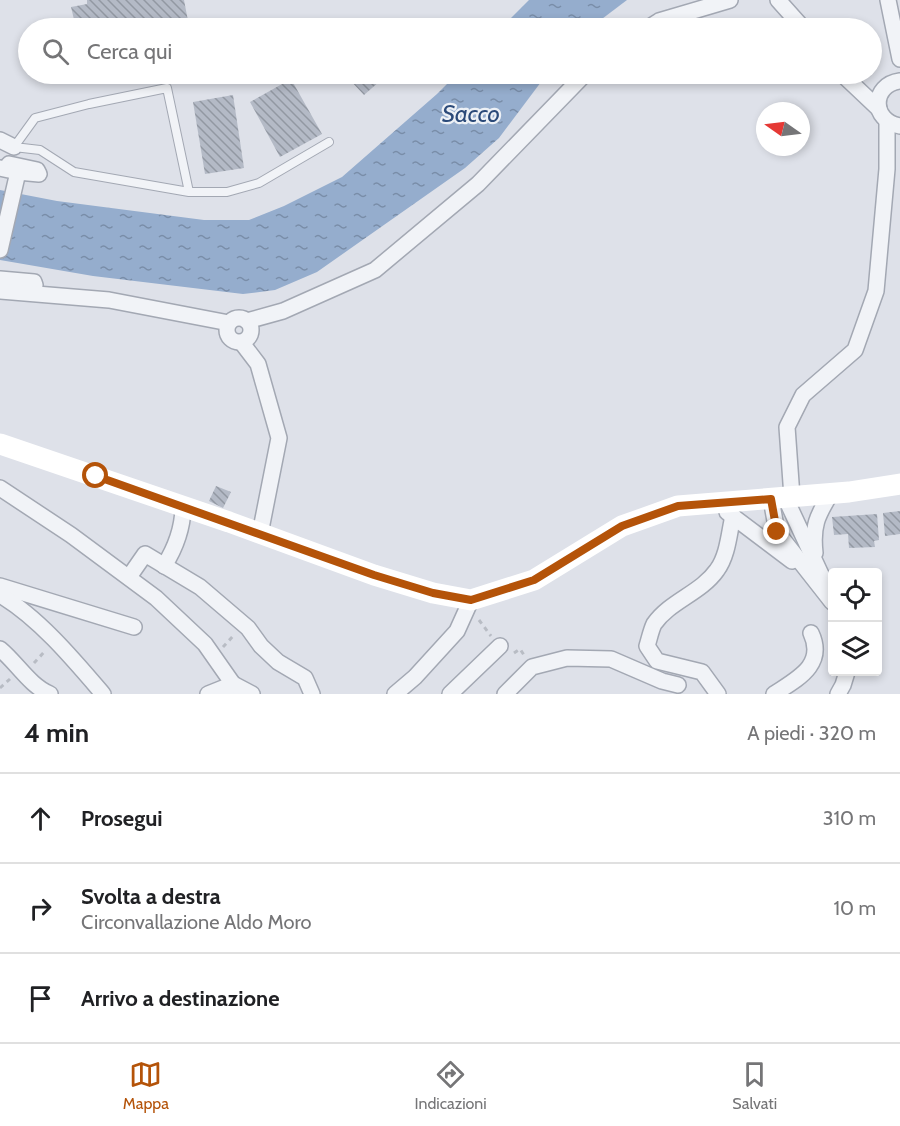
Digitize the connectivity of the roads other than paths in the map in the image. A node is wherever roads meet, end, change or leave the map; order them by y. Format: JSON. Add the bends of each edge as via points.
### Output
{"nodes":[{"id":1,"x":730,"y":0,"type":"edge"},
{"id":2,"x":778,"y":0,"type":"edge"},
{"id":3,"x":888,"y":0,"type":"edge"},
{"id":4,"x":669,"y":18,"type":"edge"},
{"id":5,"x":794,"y":18,"type":"edge"},
{"id":6,"x":899,"y":55,"type":"edge"},
{"id":7,"x":575,"y":84,"type":"edge"},
{"id":8,"x":891,"y":85,"type":"edge"},
{"id":9,"x":852,"y":86,"type":"joint"},
{"id":10,"x":889,"y":119,"type":"edge"},
{"id":11,"x":900,"y":136,"type":"edge"},
{"id":12,"x":329,"y":142,"type":"dead end"},
{"id":13,"x":7,"y":143,"type":"edge"},
{"id":14,"x":0,"y":166,"type":"edge"},
{"id":15,"x":887,"y":169,"type":"junction"},
{"id":16,"x":17,"y":176,"type":"junction"},
{"id":17,"x":189,"y":192,"type":"junction"},
{"id":18,"x":0,"y":250,"type":"edge"},
{"id":19,"x":3,"y":288,"type":"edge"},
{"id":20,"x":248,"y":321,"type":"junction"},
{"id":21,"x":229,"y":323,"type":"junction"},
{"id":22,"x":242,"y":343,"type":"junction"},
{"id":23,"x":0,"y":444,"type":"edge"},
{"id":24,"x":900,"y":484,"type":"edge"},
{"id":25,"x":0,"y":488,"type":"edge"},
{"id":26,"x":831,"y":493,"type":"junction"},
{"id":27,"x":783,"y":498,"type":"junction"},
{"id":28,"x":716,"y":503,"type":"junction"},
{"id":29,"x":183,"y":506,"type":"junction"},
{"id":30,"x":733,"y":516,"type":"junction"},
{"id":31,"x":260,"y":534,"type":"junction"},
{"id":32,"x":164,"y":566,"type":"junction"},
{"id":33,"x":812,"y":569,"type":"junction"},
{"id":34,"x":129,"y":578,"type":"junction"},
{"id":35,"x":0,"y":586,"type":"edge"},
{"id":36,"x":0,"y":595,"type":"edge"},
{"id":37,"x":828,"y":595,"type":"edge"},
{"id":38,"x":471,"y":600,"type":"junction"},
{"id":39,"x":134,"y":627,"type":"dead end"},
{"id":40,"x":811,"y":633,"type":"dead end"},
{"id":41,"x":500,"y":646,"type":"dead end"},
{"id":42,"x":0,"y":649,"type":"edge"},
{"id":43,"x":846,"y":676,"type":"edge"},
{"id":44,"x":678,"y":685,"type":"dead end"},
{"id":45,"x":234,"y":689,"type":"edge"},
{"id":46,"x":50,"y":694,"type":"edge"},
{"id":47,"x":103,"y":694,"type":"edge"},
{"id":48,"x":208,"y":694,"type":"edge"},
{"id":49,"x":252,"y":694,"type":"edge"},
{"id":50,"x":312,"y":694,"type":"edge"},
{"id":51,"x":395,"y":694,"type":"edge"},
{"id":52,"x":450,"y":694,"type":"edge"},
{"id":53,"x":505,"y":694,"type":"edge"},
{"id":54,"x":718,"y":694,"type":"edge"},
{"id":55,"x":774,"y":694,"type":"edge"},
{"id":56,"x":838,"y":694,"type":"edge"}],
"edges":[{"from":1,"to":4,"type":"street"},
{"from":2,"to":5,"type":"street"},
{"from":3,"to":6,"type":"street"},
{"from":6,"to":8,"type":"street"},
{"from":7,"to":20,"type":"street","via":[[478,184],[375,270],[283,311]]},
{"from":8,"to":9,"type":"street"},
{"from":8,"to":10,"type":"street","via":[[879,96]]},
{"from":9,"to":10,"type":"street"},
{"from":10,"to":15,"type":"street"},
{"from":11,"to":15,"type":"street"},
{"from":12,"to":17,"type":"lane","via":[[259,183],[227,192]]},
{"from":13,"to":17,"type":"lane","via":[[40,150],[74,172]]},
{"from":13,"to":17,"type":"lane","via":[[35,118],[167,88]]},
{"from":14,"to":16,"type":"street"},
{"from":14,"to":16,"type":"street","via":[[2,162],[37,170],[39,174]]},
{"from":15,"to":27,"type":"street","via":[[876,291],[855,350],[803,394],[787,427]]},
{"from":16,"to":18,"type":"street"},
{"from":19,"to":21,"type":"street","via":[[109,300]]},
{"from":20,"to":21,"type":"street","via":[[239,318]]},
{"from":20,"to":22,"type":"street","via":[[251,332]]},
{"from":21,"to":22,"type":"street","via":[[229,338]]},
{"from":22,"to":31,"type":"street","via":[[258,364],[279,438]]},
{"from":23,"to":29,"type":"main road"},
{"from":24,"to":26,"type":"main road"},
{"from":25,"to":34,"type":"street"},
{"from":26,"to":27,"type":"main road"},
{"from":26,"to":33,"type":"street","via":[[819,512],[813,534]]},
{"from":27,"to":28,"type":"main road"},
{"from":27,"to":33,"type":"street"},
{"from":27,"to":33,"type":"street","via":[[777,532]]},
{"from":28,"to":30,"type":"street"},
{"from":28,"to":38,"type":"main road","via":[[678,506],[622,526],[534,580]]},
{"from":29,"to":31,"type":"main road"},
{"from":29,"to":32,"type":"street","via":[[181,528]]},
{"from":30,"to":33,"type":"street"},
{"from":30,"to":54,"type":"street","via":[[717,570],[654,625],[647,646],[657,661],[702,672]]},
{"from":31,"to":38,"type":"main road","via":[[374,575]]},
{"from":32,"to":34,"type":"street","via":[[145,554]]},
{"from":32,"to":50,"type":"street","via":[[200,586],[278,662],[305,678]]},
{"from":33,"to":37,"type":"street"},
{"from":34,"to":45,"type":"street","via":[[205,644]]},
{"from":35,"to":39,"type":"street"},
{"from":36,"to":47,"type":"street","via":[[14,603],[70,655]]},
{"from":38,"to":51,"type":"street","via":[[457,631]]},
{"from":40,"to":55,"type":"street","via":[[816,655],[810,667]]},
{"from":41,"to":52,"type":"street"},
{"from":42,"to":46,"type":"street","via":[[39,690]]},
{"from":43,"to":56,"type":"street"},
{"from":44,"to":53,"type":"street","via":[[611,659],[567,658],[532,667]]},
{"from":45,"to":48,"type":"street"},
{"from":45,"to":49,"type":"street"}]}
